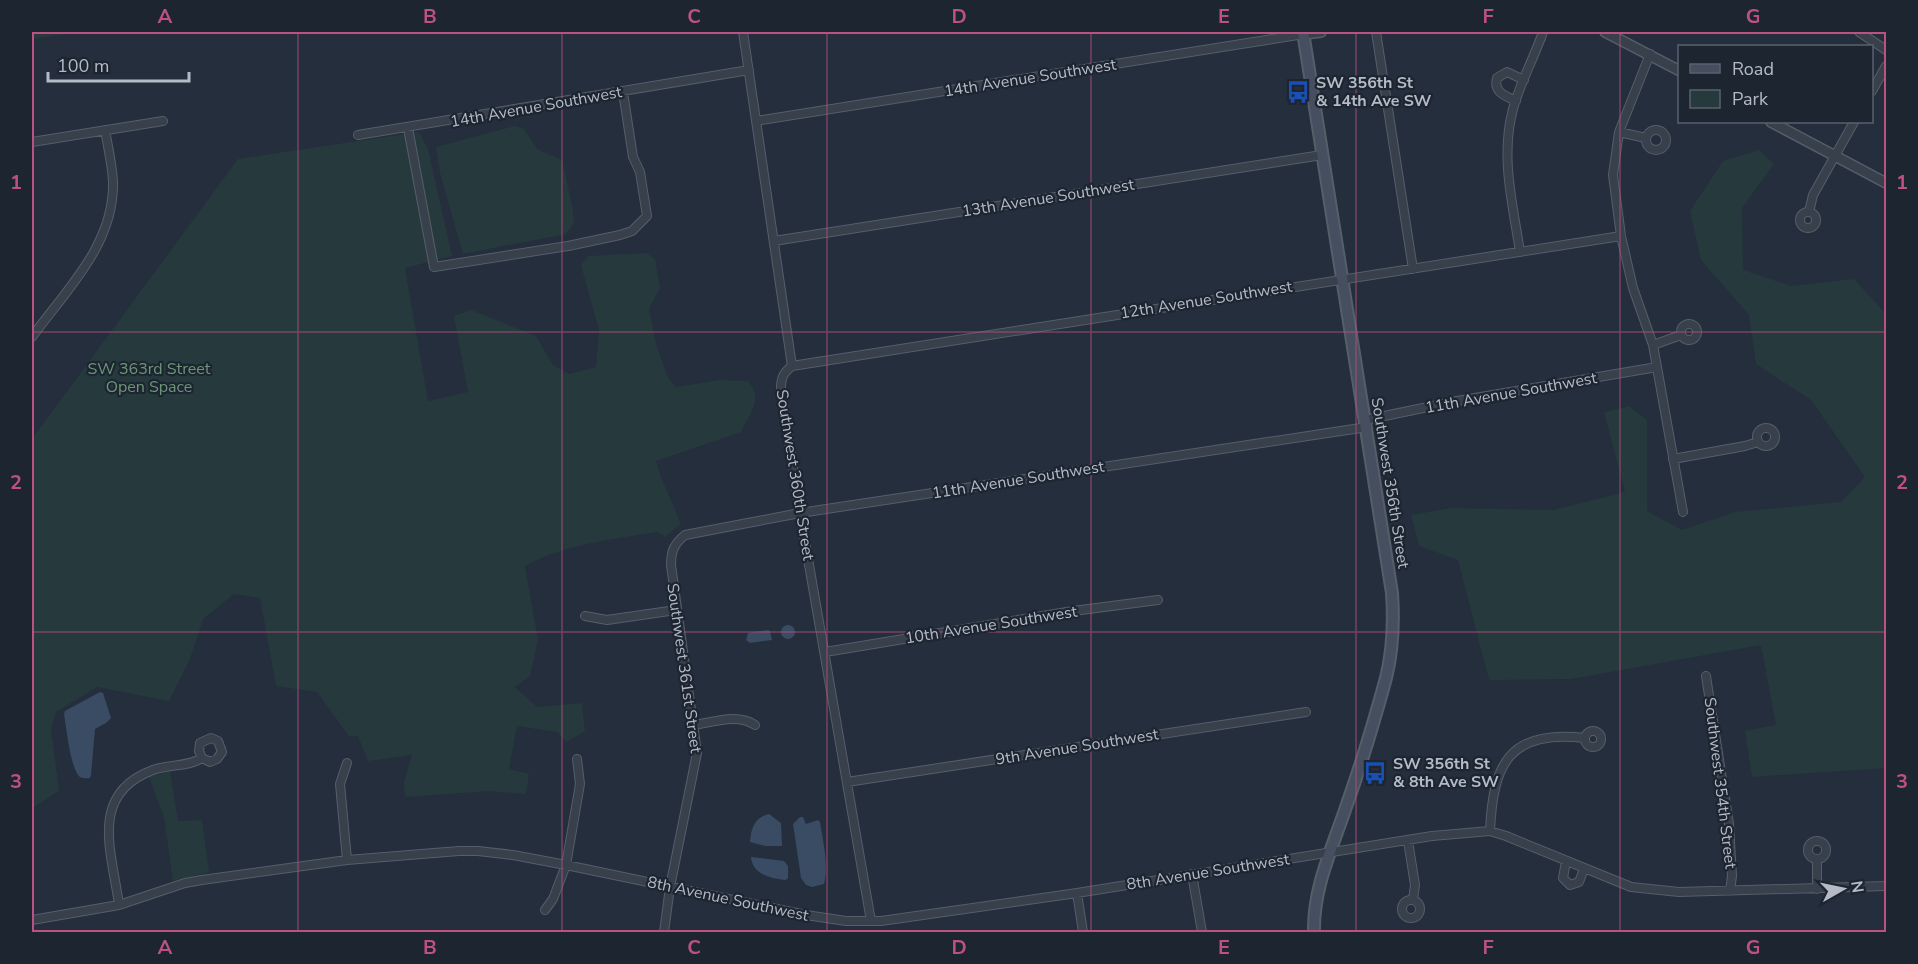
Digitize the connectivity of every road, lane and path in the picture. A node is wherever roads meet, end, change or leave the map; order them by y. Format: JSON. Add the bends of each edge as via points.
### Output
{"nodes":[{"id":1,"x":743,"y":32,"type":"edge"},
{"id":2,"x":1321,"y":32,"type":"edge"},
{"id":3,"x":1376,"y":32,"type":"edge"},
{"id":4,"x":1543,"y":32,"type":"edge"},
{"id":5,"x":1605,"y":32,"type":"edge"},
{"id":6,"x":1859,"y":32,"type":"edge"},
{"id":7,"x":1303,"y":33,"type":"edge"},
{"id":8,"x":1887,"y":50,"type":"edge"},
{"id":9,"x":1650,"y":54,"type":"junction"},
{"id":10,"x":1887,"y":66,"type":"edge"},
{"id":11,"x":749,"y":70,"type":"junction"},
{"id":12,"x":1678,"y":70,"type":"edge"},
{"id":13,"x":1524,"y":80,"type":"junction"},
{"id":14,"x":1873,"y":89,"type":"edge"},
{"id":15,"x":623,"y":92,"type":"junction"},
{"id":16,"x":1516,"y":101,"type":"junction"},
{"id":17,"x":163,"y":121,"type":"dead end"},
{"id":18,"x":756,"y":121,"type":"junction"},
{"id":19,"x":1773,"y":123,"type":"edge"},
{"id":20,"x":1853,"y":123,"type":"edge"},
{"id":21,"x":408,"y":128,"type":"junction"},
{"id":22,"x":105,"y":130,"type":"junction"},
{"id":23,"x":1619,"y":132,"type":"junction"},
{"id":24,"x":358,"y":135,"type":"dead end"},
{"id":25,"x":1646,"y":138,"type":"dead end"},
{"id":26,"x":32,"y":142,"type":"edge"},
{"id":27,"x":1322,"y":155,"type":"junction"},
{"id":28,"x":1833,"y":156,"type":"junction"},
{"id":29,"x":1887,"y":183,"type":"edge"},
{"id":30,"x":1809,"y":212,"type":"dead end"},
{"id":31,"x":1621,"y":236,"type":"junction"},
{"id":32,"x":774,"y":240,"type":"junction"},
{"id":33,"x":1520,"y":252,"type":"junction"},
{"id":34,"x":1413,"y":269,"type":"junction"},
{"id":35,"x":1343,"y":279,"type":"junction"},
{"id":36,"x":33,"y":333,"type":"edge"},
{"id":37,"x":1681,"y":335,"type":"dead end"},
{"id":38,"x":1653,"y":345,"type":"junction"},
{"id":39,"x":792,"y":366,"type":"junction"},
{"id":40,"x":1657,"y":367,"type":"junction"},
{"id":41,"x":1366,"y":424,"type":"junction"},
{"id":42,"x":1758,"y":442,"type":"dead end"},
{"id":43,"x":1673,"y":459,"type":"junction"},
{"id":44,"x":1683,"y":512,"type":"dead end"},
{"id":45,"x":800,"y":513,"type":"junction"},
{"id":46,"x":675,"y":545,"type":"joint"},
{"id":47,"x":1158,"y":600,"type":"dead end"},
{"id":48,"x":676,"y":610,"type":"junction"},
{"id":49,"x":585,"y":616,"type":"dead end"},
{"id":50,"x":825,"y":652,"type":"junction"},
{"id":51,"x":1706,"y":676,"type":"dead end"},
{"id":52,"x":1306,"y":712,"type":"dead end"},
{"id":53,"x":694,"y":725,"type":"junction"},
{"id":54,"x":755,"y":725,"type":"dead end"},
{"id":55,"x":1585,"y":738,"type":"dead end"},
{"id":56,"x":202,"y":758,"type":"dead end"},
{"id":57,"x":577,"y":759,"type":"dead end"},
{"id":58,"x":347,"y":763,"type":"dead end"},
{"id":59,"x":847,"y":782,"type":"junction"},
{"id":60,"x":1490,"y":831,"type":"junction"},
{"id":61,"x":1408,"y":841,"type":"junction"},
{"id":62,"x":1329,"y":853,"type":"junction"},
{"id":63,"x":1817,"y":859,"type":"dead end"},
{"id":64,"x":347,"y":860,"type":"junction"},
{"id":65,"x":1566,"y":861,"type":"junction"},
{"id":66,"x":566,"y":865,"type":"junction"},
{"id":67,"x":1584,"y":869,"type":"junction"},
{"id":68,"x":1192,"y":874,"type":"junction"},
{"id":69,"x":1887,"y":886,"type":"edge"},
{"id":70,"x":669,"y":887,"type":"junction"},
{"id":71,"x":1817,"y":889,"type":"junction"},
{"id":72,"x":1730,"y":891,"type":"junction"},
{"id":73,"x":1077,"y":893,"type":"junction"},
{"id":74,"x":1413,"y":900,"type":"dead end"},
{"id":75,"x":119,"y":905,"type":"junction"},
{"id":76,"x":545,"y":910,"type":"dead end"},
{"id":77,"x":32,"y":920,"type":"edge"},
{"id":78,"x":871,"y":921,"type":"junction"},
{"id":79,"x":664,"y":933,"type":"edge"},
{"id":80,"x":1083,"y":933,"type":"edge"},
{"id":81,"x":1202,"y":933,"type":"edge"},
{"id":82,"x":1314,"y":933,"type":"edge"}],
"edges":[{"from":1,"to":11,"type":"street","name":"Southwest 360th Street"},
{"from":2,"to":7,"type":"street"},
{"from":3,"to":34,"type":"street"},
{"from":4,"to":13,"type":"street"},
{"from":5,"to":9,"type":"street"},
{"from":6,"to":8,"type":"street"},
{"from":7,"to":18,"type":"street","name":"14th Avenue Southwest"},
{"from":7,"to":27,"type":"main road","name":"Southwest 356th Street"},
{"from":9,"to":12,"type":"street"},
{"from":9,"to":23,"type":"street"},
{"from":10,"to":14,"type":"street"},
{"from":11,"to":15,"type":"street","name":"14th Avenue Southwest"},
{"from":11,"to":18,"type":"street","name":"Southwest 360th Street"},
{"from":13,"to":16,"type":"street"},
{"from":13,"to":16,"type":"street","via":[[1508,72],[1496,82],[1500,93]]},
{"from":15,"to":21,"type":"street","name":"14th Avenue Southwest"},
{"from":15,"to":21,"type":"street","via":[[647,216],[632,231],[568,246],[434,267]]},
{"from":16,"to":33,"type":"street","via":[[1507,159]]},
{"from":17,"to":22,"type":"street"},
{"from":18,"to":32,"type":"street","name":"Southwest 360th Street"},
{"from":19,"to":28,"type":"street"},
{"from":20,"to":28,"type":"street"},
{"from":21,"to":24,"type":"street","name":"14th Avenue Southwest"},
{"from":22,"to":26,"type":"street"},
{"from":22,"to":36,"type":"street","via":[[113,179],[104,233],[89,261]]},
{"from":23,"to":25,"type":"street"},
{"from":23,"to":31,"type":"street","via":[[1612,175]]},
{"from":27,"to":32,"type":"street","name":"13th Avenue Southwest"},
{"from":27,"to":35,"type":"main road","name":"Southwest 356th Street"},
{"from":28,"to":29,"type":"street"},
{"from":28,"to":30,"type":"street","via":[[1813,195]]},
{"from":31,"to":33,"type":"street","name":"12th Avenue Southwest"},
{"from":31,"to":38,"type":"street","via":[[1632,288]]},
{"from":32,"to":39,"type":"street","name":"Southwest 360th Street"},
{"from":33,"to":34,"type":"street","name":"12th Avenue Southwest"},
{"from":34,"to":35,"type":"street","name":"12th Avenue Southwest"},
{"from":35,"to":39,"type":"street","name":"12th Avenue Southwest"},
{"from":35,"to":41,"type":"main road","name":"Southwest 356th Street"},
{"from":37,"to":38,"type":"street"},
{"from":38,"to":40,"type":"street"},
{"from":39,"to":45,"type":"street","name":"Southwest 360th Street","via":[[781,380],[781,389]]},
{"from":40,"to":41,"type":"street","name":"11th Avenue Southwest","via":[[1457,401]]},
{"from":40,"to":43,"type":"street"},
{"from":41,"to":45,"type":"street","name":"11th Avenue Southwest"},
{"from":41,"to":62,"type":"main road","name":"Southwest 356th Street","via":[[1392,593],[1393,641],[1377,713]]},
{"from":42,"to":43,"type":"street"},
{"from":43,"to":44,"type":"street"},
{"from":45,"to":46,"type":"street","name":"11th Avenue Southwest","via":[[694,532]]},
{"from":45,"to":50,"type":"street","name":"Southwest 360th Street"},
{"from":46,"to":48,"type":"street","name":"Southwest 361st Street","via":[[671,565]]},
{"from":47,"to":50,"type":"street","name":"10th Avenue Southwest"},
{"from":48,"to":49,"type":"street","via":[[607,620]]},
{"from":48,"to":53,"type":"street","name":"Southwest 361st Street"},
{"from":50,"to":59,"type":"street","name":"Southwest 360th Street"},
{"from":51,"to":72,"type":"street","name":"Southwest 354th Street","via":[[1729,824]]},
{"from":52,"to":59,"type":"street","name":"9th Avenue Southwest"},
{"from":53,"to":54,"type":"street","via":[[737,718]]},
{"from":53,"to":70,"type":"street","name":"Southwest 361st Street","via":[[696,766]]},
{"from":55,"to":60,"type":"street","via":[[1538,740],[1510,754],[1494,791]]},
{"from":56,"to":75,"type":"street","via":[[144,774],[132,780],[116,798],[109,833]]},
{"from":57,"to":66,"type":"street","via":[[580,784]]},
{"from":58,"to":64,"type":"street","via":[[340,784]]},
{"from":59,"to":78,"type":"street","name":"Southwest 360th Street"},
{"from":60,"to":61,"type":"street","name":"8th Avenue Southwest"},
{"from":60,"to":65,"type":"street","name":"8th Avenue Southwest"},
{"from":61,"to":62,"type":"street","name":"8th Avenue Southwest"},
{"from":61,"to":74,"type":"street","via":[[1415,885]]},
{"from":62,"to":68,"type":"street","name":"8th Avenue Southwest"},
{"from":62,"to":82,"type":"main road","name":"Southwest 356th Street","via":[[1316,903]]},
{"from":63,"to":71,"type":"street"},
{"from":64,"to":66,"type":"street","name":"8th Avenue Southwest","via":[[459,851],[513,855]]},
{"from":64,"to":75,"type":"street","name":"8th Avenue Southwest","via":[[185,883]]},
{"from":65,"to":67,"type":"street","name":"8th Avenue Southwest"},
{"from":65,"to":67,"type":"street","via":[[1563,878],[1570,885],[1579,882]]},
{"from":66,"to":70,"type":"street","name":"8th Avenue Southwest"},
{"from":66,"to":76,"type":"street"},
{"from":67,"to":72,"type":"street","name":"8th Avenue Southwest","via":[[1631,887],[1679,892]]},
{"from":68,"to":73,"type":"street","name":"8th Avenue Southwest"},
{"from":68,"to":81,"type":"street"},
{"from":69,"to":71,"type":"street","name":"8th Avenue Southwest"},
{"from":70,"to":78,"type":"street","name":"8th Avenue Southwest","via":[[806,915]]},
{"from":70,"to":79,"type":"street","name":"Southwest 361st Street"},
{"from":71,"to":72,"type":"street","name":"8th Avenue Southwest"},
{"from":73,"to":78,"type":"street","name":"8th Avenue Southwest"},
{"from":73,"to":80,"type":"street"},
{"from":75,"to":77,"type":"street","name":"8th Avenue Southwest"}]}
